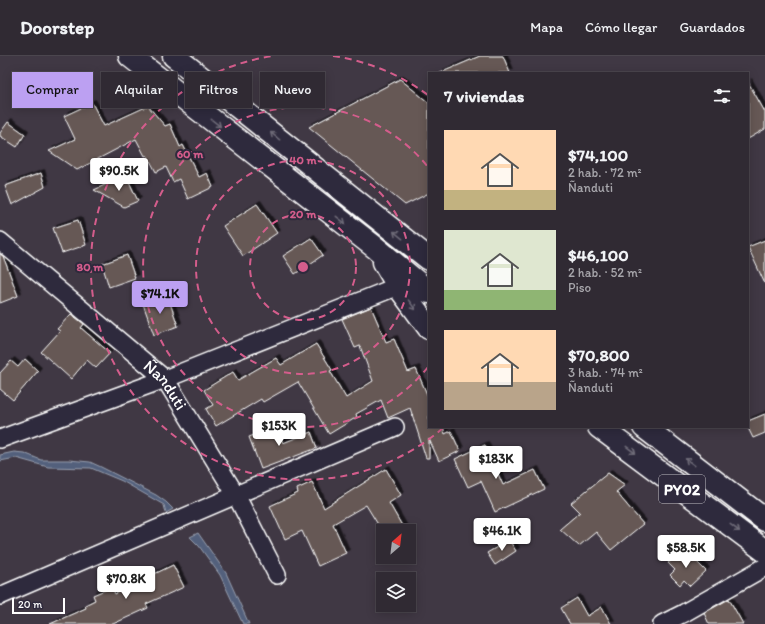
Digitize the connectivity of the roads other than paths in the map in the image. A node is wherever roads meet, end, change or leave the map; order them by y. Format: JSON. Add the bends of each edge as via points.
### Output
{"nodes":[{"id":1,"x":130,"y":56,"type":"edge"},
{"id":2,"x":174,"y":56,"type":"edge"},
{"id":3,"x":0,"y":241,"type":"edge"},
{"id":4,"x":376,"y":248,"type":"junction"},
{"id":5,"x":428,"y":258,"type":"edge"},
{"id":6,"x":398,"y":286,"type":"junction"},
{"id":7,"x":428,"y":291,"type":"edge"},
{"id":8,"x":428,"y":327,"type":"edge"},
{"id":9,"x":165,"y":379,"type":"junction"},
{"id":10,"x":394,"y":427,"type":"dead end"},
{"id":11,"x":600,"y":428,"type":"edge"},
{"id":12,"x":645,"y":428,"type":"edge"},
{"id":13,"x":0,"y":438,"type":"edge"},
{"id":14,"x":236,"y":495,"type":"junction"},
{"id":15,"x":765,"y":520,"type":"edge"},
{"id":16,"x":765,"y":550,"type":"edge"},
{"id":17,"x":765,"y":566,"type":"edge"},
{"id":18,"x":277,"y":575,"type":"dead end"},
{"id":19,"x":0,"y":596,"type":"edge"},
{"id":20,"x":662,"y":624,"type":"edge"}],
"edges":[{"from":1,"to":4,"type":"highway","one_way":true},
{"from":5,"to":2,"type":"highway","one_way":true},
{"from":3,"to":9,"type":"street","name":"Ñanduti"},
{"from":4,"to":6,"type":"highway"},
{"from":4,"to":7,"type":"highway"},
{"from":6,"to":8,"type":"highway","one_way":true},
{"from":6,"to":9,"type":"street"},
{"from":9,"to":13,"type":"street"},
{"from":9,"to":14,"type":"street","name":"Ñanduti"},
{"from":10,"to":14,"type":"street"},
{"from":11,"to":16,"type":"highway","number":"PY02","one_way":true},
{"from":15,"to":12,"type":"highway","number":"PY02","one_way":true},
{"from":14,"to":18,"type":"street","name":"Ñanduti"},
{"from":14,"to":19,"type":"street"},
{"from":17,"to":20,"type":"street"}]}
